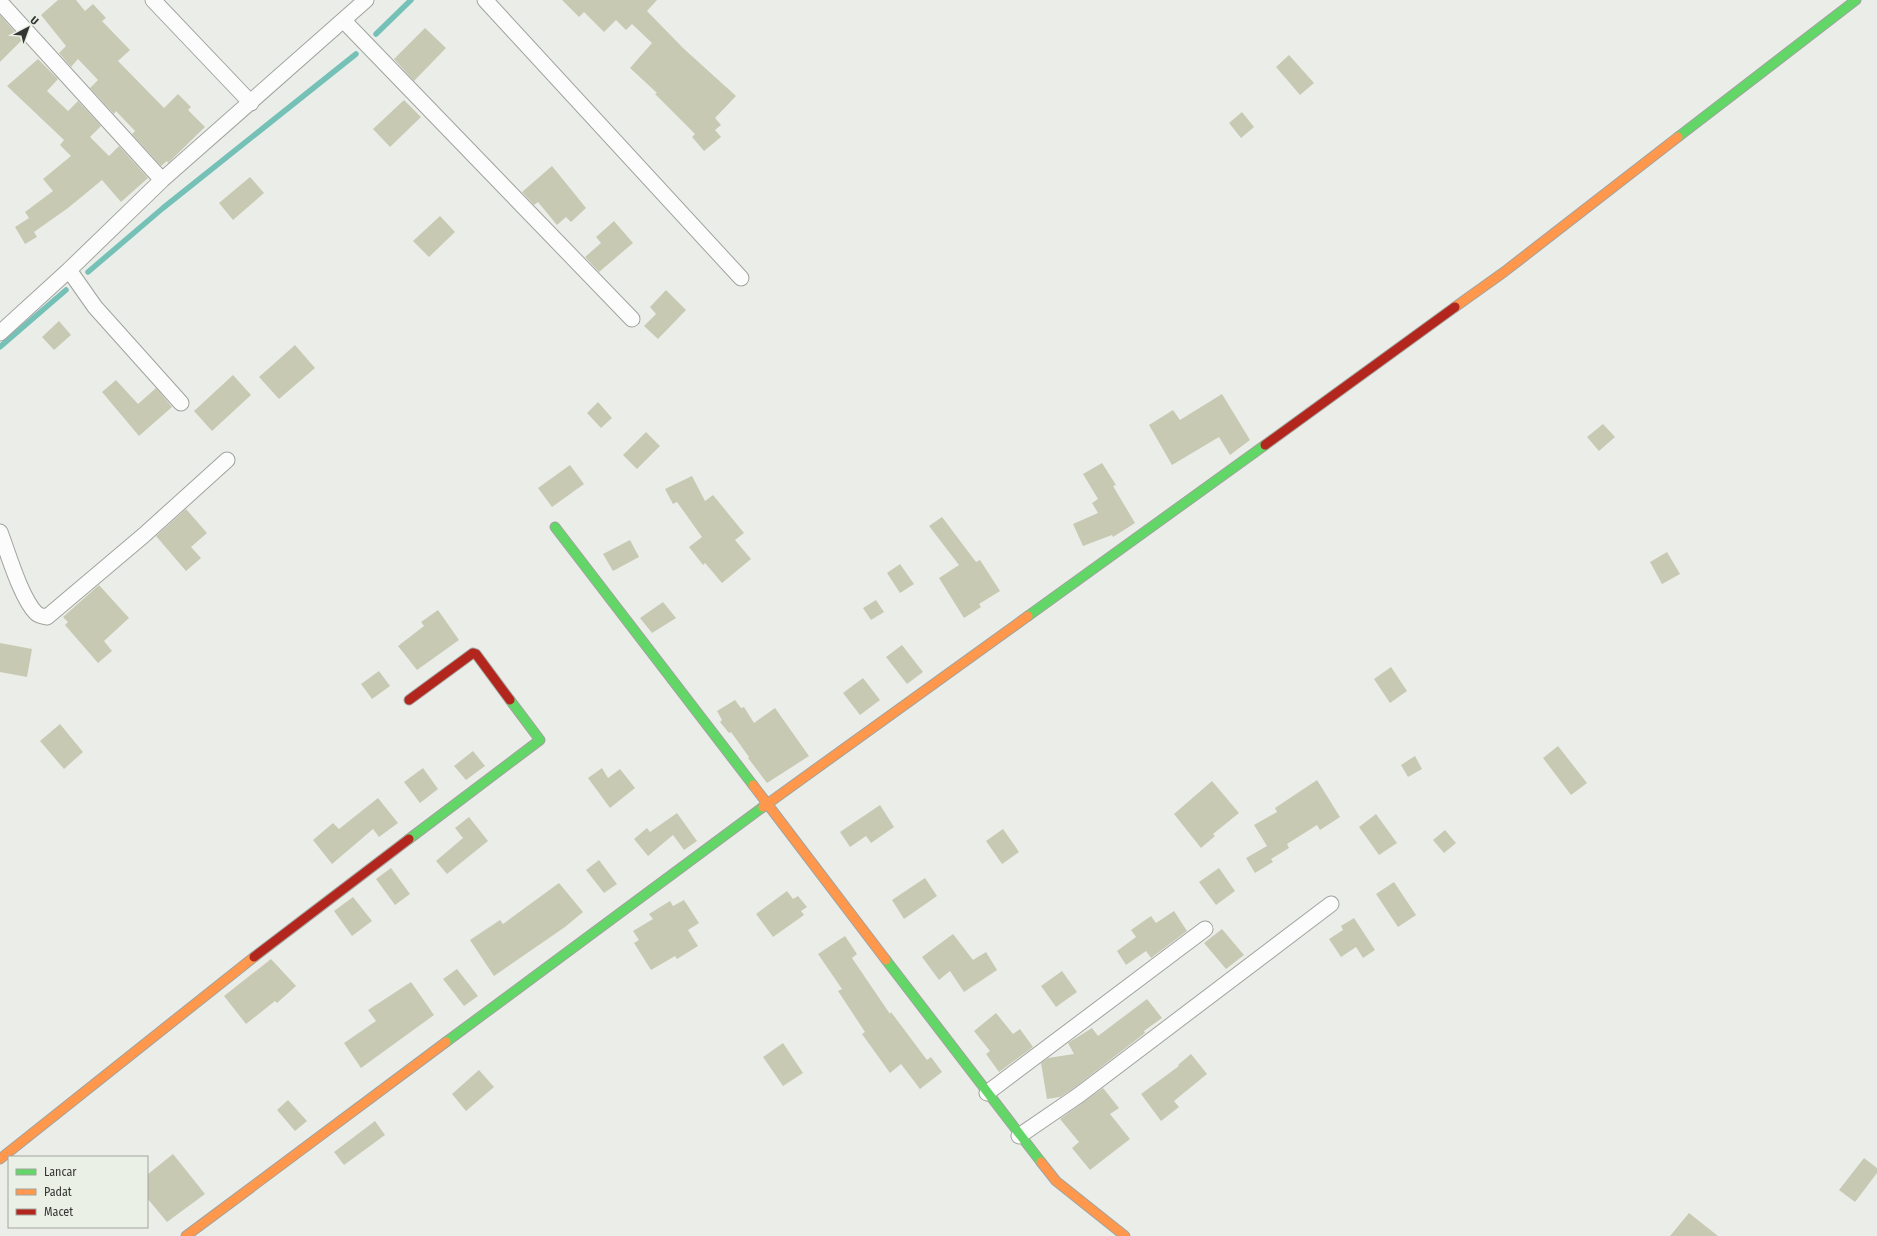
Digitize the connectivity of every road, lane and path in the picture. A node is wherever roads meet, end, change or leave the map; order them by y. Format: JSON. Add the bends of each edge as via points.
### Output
{"nodes":[{"id":1,"x":152,"y":0,"type":"edge"},
{"id":2,"x":366,"y":0,"type":"edge"},
{"id":3,"x":485,"y":0,"type":"edge"},
{"id":4,"x":1856,"y":0,"type":"edge"},
{"id":5,"x":0,"y":2,"type":"edge"},
{"id":6,"x":344,"y":21,"type":"junction"},
{"id":7,"x":251,"y":104,"type":"junction"},
{"id":8,"x":162,"y":180,"type":"junction"},
{"id":9,"x":69,"y":270,"type":"junction"},
{"id":10,"x":741,"y":278,"type":"dead end"},
{"id":11,"x":632,"y":319,"type":"dead end"},
{"id":12,"x":0,"y":333,"type":"edge"},
{"id":13,"x":181,"y":403,"type":"dead end"},
{"id":14,"x":227,"y":460,"type":"dead end"},
{"id":15,"x":555,"y":527,"type":"dead end"},
{"id":16,"x":0,"y":532,"type":"edge"},
{"id":17,"x":409,"y":700,"type":"dead end"},
{"id":18,"x":767,"y":804,"type":"junction"},
{"id":19,"x":1331,"y":904,"type":"dead end"},
{"id":20,"x":1205,"y":929,"type":"dead end"},
{"id":21,"x":987,"y":1093,"type":"junction"},
{"id":22,"x":1020,"y":1136,"type":"junction"},
{"id":23,"x":0,"y":1159,"type":"edge"},
{"id":24,"x":186,"y":1236,"type":"edge"},
{"id":25,"x":1125,"y":1236,"type":"edge"}],
"edges":[{"from":1,"to":7,"type":"street"},
{"from":2,"to":6,"type":"street"},
{"from":3,"to":10,"type":"street"},
{"from":4,"to":18,"type":"street","via":[[1504,272]]},
{"from":5,"to":8,"type":"street"},
{"from":6,"to":7,"type":"street"},
{"from":6,"to":11,"type":"street"},
{"from":7,"to":8,"type":"street"},
{"from":8,"to":9,"type":"street"},
{"from":9,"to":12,"type":"street"},
{"from":9,"to":13,"type":"street","via":[[95,307]]},
{"from":14,"to":16,"type":"street","via":[[47,617],[39,616],[26,599]]},
{"from":15,"to":18,"type":"street"},
{"from":17,"to":23,"type":"street","via":[[473,653],[540,740],[275,940]]},
{"from":18,"to":21,"type":"street"},
{"from":18,"to":24,"type":"street"},
{"from":19,"to":22,"type":"street","via":[[1079,1095]]},
{"from":20,"to":21,"type":"street"},
{"from":21,"to":22,"type":"street"},
{"from":22,"to":25,"type":"street","via":[[1056,1181]]}]}
